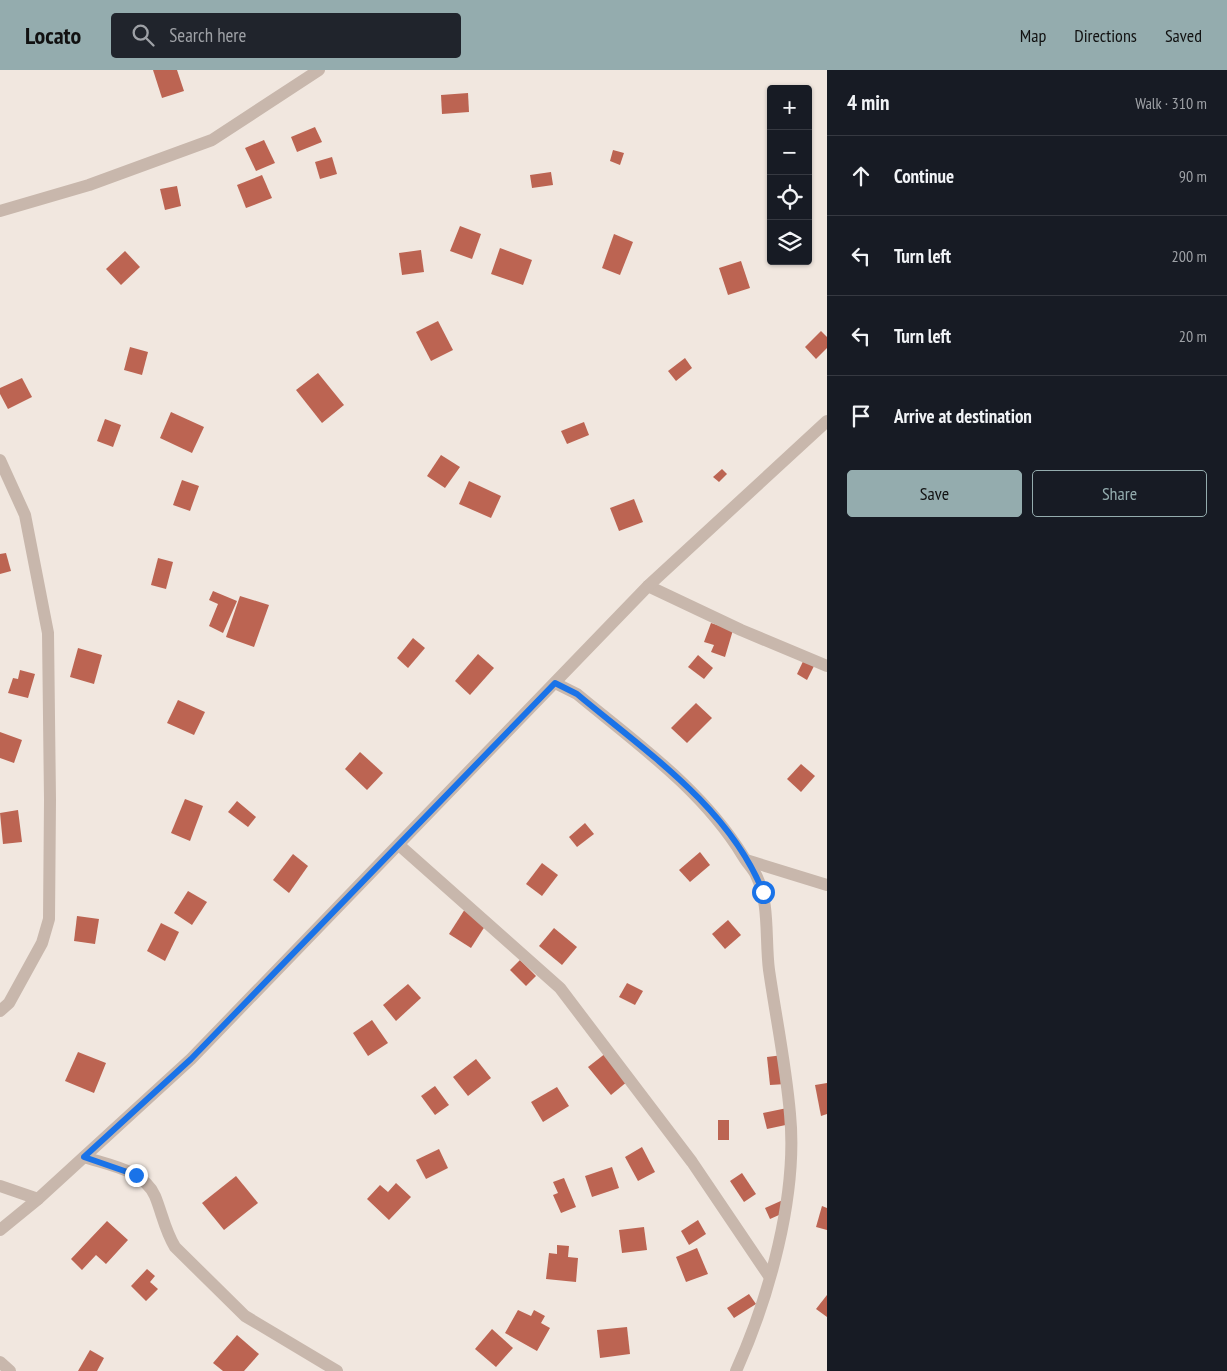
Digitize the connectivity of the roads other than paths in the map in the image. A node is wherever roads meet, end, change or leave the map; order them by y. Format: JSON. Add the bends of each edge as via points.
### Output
{"nodes":[{"id":1,"x":319,"y":70,"type":"edge"},
{"id":2,"x":0,"y":211,"type":"edge"},
{"id":3,"x":827,"y":421,"type":"edge"},
{"id":4,"x":0,"y":460,"type":"edge"},
{"id":5,"x":648,"y":586,"type":"junction"},
{"id":6,"x":827,"y":666,"type":"edge"},
{"id":7,"x":555,"y":683,"type":"junction"},
{"id":8,"x":399,"y":845,"type":"junction"},
{"id":9,"x":746,"y":860,"type":"junction"},
{"id":10,"x":827,"y":886,"type":"edge"},
{"id":11,"x":0,"y":1011,"type":"edge"},
{"id":12,"x":84,"y":1157,"type":"junction"},
{"id":13,"x":0,"y":1186,"type":"edge"},
{"id":14,"x":38,"y":1199,"type":"junction"},
{"id":15,"x":0,"y":1230,"type":"edge"},
{"id":16,"x":770,"y":1276,"type":"junction"},
{"id":17,"x":0,"y":1362,"type":"edge"},
{"id":18,"x":10,"y":1371,"type":"edge"},
{"id":19,"x":337,"y":1371,"type":"edge"},
{"id":20,"x":736,"y":1371,"type":"edge"}],
"edges":[{"from":1,"to":2,"type":"street","via":[[212,140],[89,185]]},
{"from":3,"to":5,"type":"street"},
{"from":4,"to":11,"type":"street","via":[[25,515],[48,633],[50,790],[49,919],[42,944],[8,1003]]},
{"from":5,"to":6,"type":"street"},
{"from":5,"to":7,"type":"street"},
{"from":7,"to":8,"type":"street"},
{"from":7,"to":9,"type":"street","via":[[577,694],[700,799],[729,833]]},
{"from":8,"to":12,"type":"street","via":[[191,1059]]},
{"from":8,"to":16,"type":"street","via":[[560,988],[692,1162]]},
{"from":9,"to":10,"type":"street"},
{"from":9,"to":16,"type":"street","via":[[763,892],[768,960],[790,1114],[791,1157],[780,1238]]},
{"from":12,"to":14,"type":"street"},
{"from":12,"to":19,"type":"street","via":[[136,1175],[146,1182],[154,1193],[168,1236],[175,1247],[245,1316]]},
{"from":13,"to":14,"type":"street"},
{"from":14,"to":15,"type":"street"},
{"from":16,"to":20,"type":"street","via":[[751,1339]]},
{"from":17,"to":18,"type":"street"}]}
